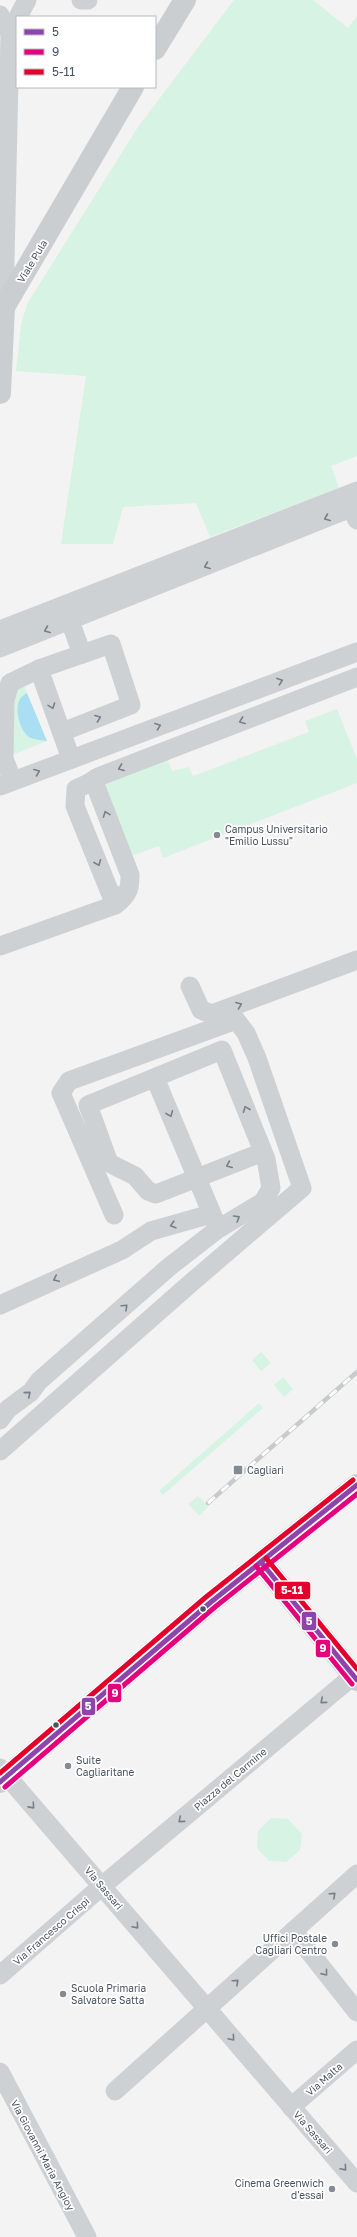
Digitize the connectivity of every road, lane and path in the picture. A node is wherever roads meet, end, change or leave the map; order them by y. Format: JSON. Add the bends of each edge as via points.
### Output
{"nodes":[{"id":1,"x":26,"y":0,"type":"edge"},
{"id":2,"x":81,"y":0,"type":"edge"},
{"id":3,"x":88,"y":0,"type":"edge"},
{"id":4,"x":185,"y":0,"type":"edge"},
{"id":5,"x":0,"y":15,"type":"edge"},
{"id":6,"x":18,"y":16,"type":"edge"},
{"id":7,"x":15,"y":23,"type":"edge"},
{"id":8,"x":156,"y":48,"type":"edge"},
{"id":9,"x":132,"y":88,"type":"edge"},
{"id":10,"x":3,"y":178,"type":"edge"},
{"id":11,"x":2,"y":311,"type":"edge"},
{"id":12,"x":0,"y":393,"type":"edge"},
{"id":13,"x":357,"y":491,"type":"edge"},
{"id":14,"x":357,"y":520,"type":"edge"},
{"id":15,"x":70,"y":620,"type":"junction"},
{"id":16,"x":0,"y":630,"type":"edge"},
{"id":17,"x":0,"y":648,"type":"edge"},
{"id":18,"x":357,"y":652,"type":"edge"},
{"id":19,"x":82,"y":654,"type":"junction"},
{"id":20,"x":39,"y":669,"type":"junction"},
{"id":21,"x":357,"y":677,"type":"edge"},
{"id":22,"x":62,"y":732,"type":"junction"},
{"id":23,"x":71,"y":759,"type":"junction"},
{"id":24,"x":6,"y":783,"type":"edge"},
{"id":25,"x":89,"y":783,"type":"junction"},
{"id":26,"x":90,"y":809,"type":"dead end"},
{"id":27,"x":117,"y":903,"type":"junction"},
{"id":28,"x":0,"y":946,"type":"edge"},
{"id":29,"x":357,"y":960,"type":"edge"},
{"id":30,"x":190,"y":986,"type":"dead end"},
{"id":31,"x":155,"y":1078,"type":"junction"},
{"id":32,"x":263,"y":1152,"type":"junction"},
{"id":33,"x":196,"y":1179,"type":"junction"},
{"id":34,"x":114,"y":1215,"type":"dead end"},
{"id":35,"x":214,"y":1222,"type":"junction"},
{"id":36,"x":0,"y":1305,"type":"edge"},
{"id":37,"x":0,"y":1420,"type":"edge"},
{"id":38,"x":0,"y":1451,"type":"edge"},
{"id":39,"x":357,"y":1485,"type":"edge"},
{"id":40,"x":261,"y":1562,"type":"junction"},
{"id":41,"x":355,"y":1678,"type":"edge"},
{"id":42,"x":2,"y":1775,"type":"edge"},
{"id":43,"x":357,"y":1874,"type":"edge"},
{"id":44,"x":102,"y":1886,"type":"junction"},
{"id":45,"x":293,"y":1932,"type":"junction"},
{"id":46,"x":0,"y":1974,"type":"edge"},
{"id":47,"x":207,"y":2008,"type":"junction"},
{"id":48,"x":357,"y":2012,"type":"edge"},
{"id":49,"x":357,"y":2050,"type":"edge"},
{"id":50,"x":0,"y":2072,"type":"edge"},
{"id":51,"x":115,"y":2090,"type":"dead end"},
{"id":52,"x":291,"y":2107,"type":"junction"},
{"id":53,"x":357,"y":2183,"type":"edge"},
{"id":54,"x":87,"y":2237,"type":"edge"}],
"edges":[{"from":1,"to":6,"type":"street"},
{"from":2,"to":3,"type":"street"},
{"from":4,"to":8,"type":"main road"},
{"from":5,"to":7,"type":"street"},
{"from":7,"to":10,"type":"street"},
{"from":9,"to":11,"type":"main road","name":"Viale Pula"},
{"from":10,"to":11,"type":"street"},
{"from":11,"to":12,"type":"main road"},
{"from":13,"to":16,"type":"street"},
{"from":14,"to":15,"type":"street","one_way":true,"via":[[351,508]]},
{"from":15,"to":17,"type":"street","one_way":true},
{"from":15,"to":19,"type":"street"},
{"from":23,"to":18,"type":"street","one_way":true},
{"from":19,"to":20,"type":"street"},
{"from":22,"to":19,"type":"street","one_way":true,"via":[[131,705],[111,644]]},
{"from":20,"to":22,"type":"street","one_way":true},
{"from":20,"to":24,"type":"street","via":[[10,683],[5,700]]},
{"from":21,"to":25,"type":"street","one_way":true,"via":[[98,777]]},
{"from":22,"to":23,"type":"street"},
{"from":24,"to":23,"type":"street","one_way":true},
{"from":27,"to":25,"type":"street","one_way":true,"via":[[126,895],[130,886],[130,875],[96,787]]},
{"from":25,"to":27,"type":"street","one_way":true,"via":[[76,789],[75,806]]},
{"from":26,"to":27,"type":"street","via":[[119,880],[122,894]]},
{"from":27,"to":28,"type":"street"},
{"from":30,"to":29,"type":"street","one_way":true,"via":[[201,1010],[212,1014]]},
{"from":32,"to":31,"type":"street","one_way":true,"via":[[222,1050]]},
{"from":31,"to":33,"type":"street","one_way":true},
{"from":31,"to":33,"type":"street","via":[[88,1105],[109,1163],[136,1176],[148,1192],[156,1194]]},
{"from":32,"to":33,"type":"street","one_way":true},
{"from":35,"to":32,"type":"street","one_way":true,"via":[[263,1202],[271,1188]]},
{"from":33,"to":35,"type":"street"},
{"from":34,"to":38,"type":"street","via":[[62,1093],[69,1081],[236,1020],[246,1033],[257,1058],[302,1188]]},
{"from":35,"to":36,"type":"street","one_way":true,"via":[[151,1231],[122,1250]]},
{"from":37,"to":35,"type":"street","one_way":true,"via":[[8,1409],[31,1392],[70,1353],[169,1267]]},
{"from":39,"to":40,"type":"main road"},
{"from":40,"to":41,"type":"main road"},
{"from":40,"to":42,"type":"main road"},
{"from":41,"to":44,"type":"street","name":"Piazza del Carmine","one_way":true},
{"from":42,"to":44,"type":"street","name":"Via Sassari","one_way":true},
{"from":45,"to":43,"type":"street","one_way":true},
{"from":44,"to":46,"type":"street","name":"Via Francesco Crispi"},
{"from":44,"to":47,"type":"street","name":"Via Sassari","one_way":true},
{"from":47,"to":45,"type":"street","one_way":true},
{"from":45,"to":48,"type":"street","one_way":true},
{"from":47,"to":51,"type":"street"},
{"from":47,"to":52,"type":"street","name":"Via Sassari","one_way":true},
{"from":49,"to":52,"type":"street","name":"Via Malta"},
{"from":50,"to":54,"type":"street","name":"Via Giovanni Maria Angioy"},
{"from":52,"to":53,"type":"street","name":"Via Sassari","one_way":true}]}
